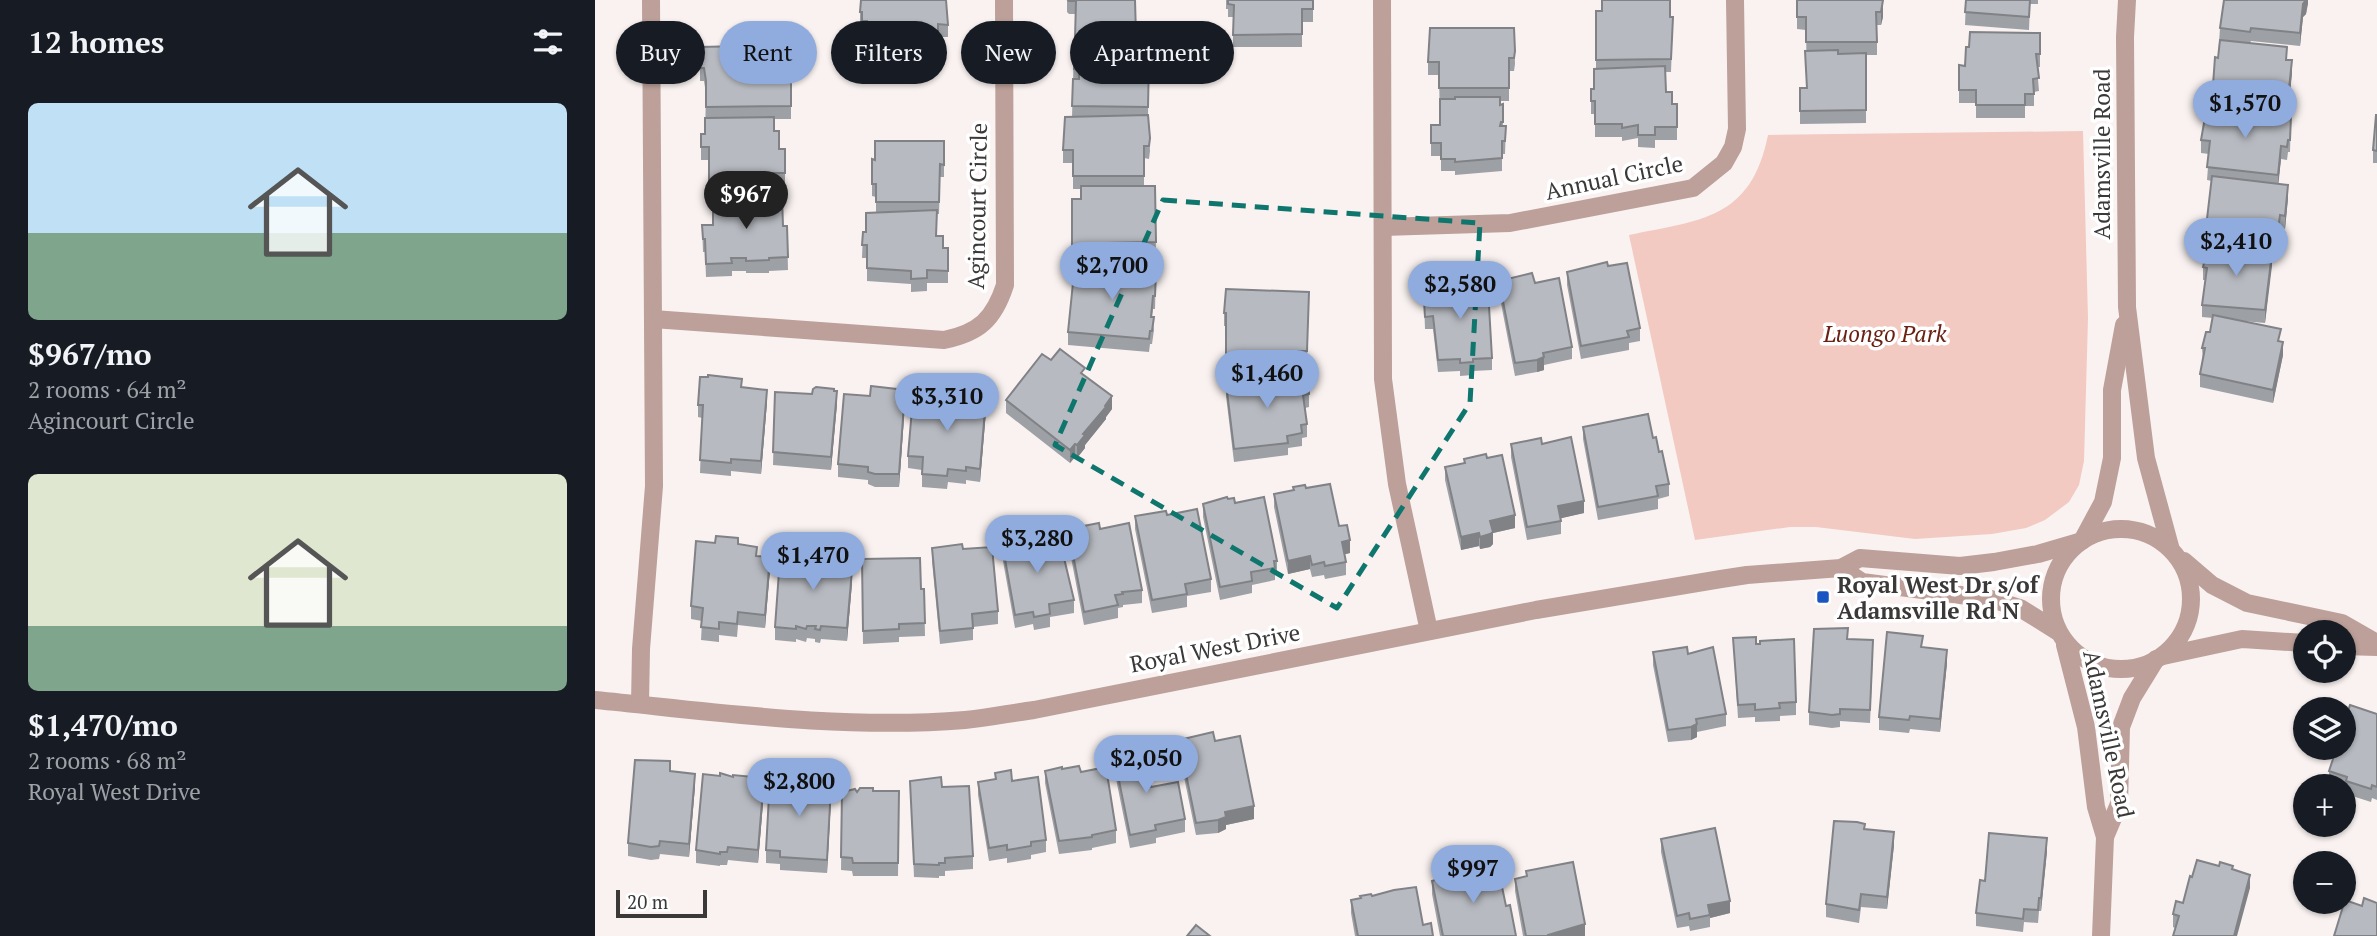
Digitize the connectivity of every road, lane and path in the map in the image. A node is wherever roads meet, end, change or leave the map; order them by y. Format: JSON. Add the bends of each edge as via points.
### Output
{"nodes":[{"id":1,"x":651,"y":0,"type":"edge"},
{"id":2,"x":1004,"y":0,"type":"edge"},
{"id":3,"x":1382,"y":0,"type":"edge"},
{"id":4,"x":1735,"y":0,"type":"edge"},
{"id":5,"x":2127,"y":0,"type":"edge"},
{"id":6,"x":1383,"y":227,"type":"junction"},
{"id":7,"x":2127,"y":307,"type":"junction"},
{"id":8,"x":653,"y":319,"type":"junction"},
{"id":9,"x":2080,"y":541,"type":"junction"},
{"id":10,"x":2174,"y":553,"type":"junction"},
{"id":11,"x":1841,"y":568,"type":"junction"},
{"id":12,"x":1429,"y":631,"type":"junction"},
{"id":13,"x":2061,"y":636,"type":"junction"},
{"id":14,"x":2293,"y":642,"type":"edge"},
{"id":15,"x":2377,"y":645,"type":"edge"},
{"id":16,"x":2356,"y":646,"type":"edge"},
{"id":17,"x":2160,"y":658,"type":"junction"},
{"id":18,"x":595,"y":700,"type":"edge"},
{"id":19,"x":640,"y":704,"type":"junction"},
{"id":20,"x":2105,"y":837,"type":"junction"},
{"id":21,"x":2101,"y":936,"type":"edge"}],
"edges":[{"from":1,"to":8,"type":"street"},
{"from":2,"to":8,"type":"street","name":"Agincourt Circle","via":[[1005,285],[990,318],[963,336],[944,340]]},
{"from":3,"to":6,"type":"street"},
{"from":4,"to":6,"type":"street","name":"Annual Circle","via":[[1737,129],[1733,147],[1724,163],[1693,188],[1510,223]]},
{"from":5,"to":7,"type":"street","name":"Adamsville Road"},
{"from":6,"to":12,"type":"street","via":[[1383,379],[1389,436]]},
{"from":7,"to":9,"type":"street","name":"Adamsville Road","via":[[2112,390],[2112,458],[2103,502]]},
{"from":7,"to":10,"type":"street","name":"Adamsville Road","via":[[2146,458]]},
{"from":8,"to":19,"type":"street","via":[[654,486]]},
{"from":9,"to":10,"type":"street","via":[[2120,528],[2141,531]]},
{"from":9,"to":11,"type":"street","name":"Royal West Drive","via":[[2038,554],[1960,566],[1860,558]]},
{"from":9,"to":13,"type":"street","via":[[2055,573],[2050,593],[2051,612]]},
{"from":10,"to":15,"type":"street","via":[[2212,585],[2247,603],[2342,623]]},
{"from":10,"to":17,"type":"street","via":[[2188,576],[2192,597],[2189,620],[2179,640]]},
{"from":11,"to":12,"type":"street","name":"Royal West Drive","via":[[1734,577]]},
{"from":11,"to":13,"type":"street","via":[[1862,582],[1991,598],[2020,608]]},
{"from":12,"to":19,"type":"street","name":"Royal West Drive","via":[[966,720],[838,721]]},
{"from":13,"to":17,"type":"street","via":[[2085,661],[2105,668],[2125,670]]},
{"from":13,"to":20,"type":"street","name":"Adamsville Road","via":[[2086,727],[2096,807]]},
{"from":14,"to":17,"type":"street","via":[[2242,639]]},
{"from":15,"to":16,"type":"street"},
{"from":17,"to":20,"type":"street","name":"Adamsville Road","via":[[2132,698],[2121,727],[2119,804]]},
{"from":18,"to":19,"type":"street","name":"Royal West Drive"},
{"from":20,"to":21,"type":"street","name":"Adamsville Road"}]}
